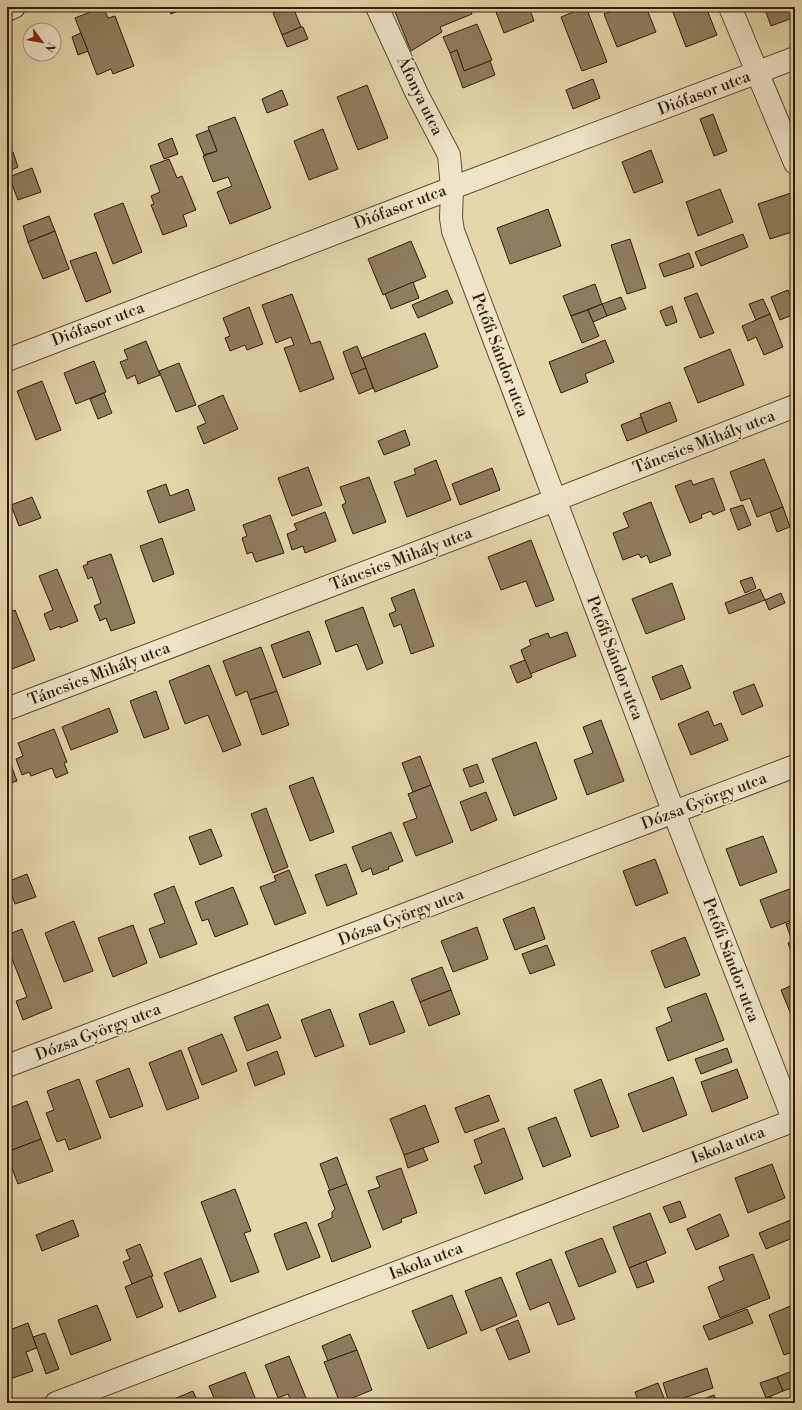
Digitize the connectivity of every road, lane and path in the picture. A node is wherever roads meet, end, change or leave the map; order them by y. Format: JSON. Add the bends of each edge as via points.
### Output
{"nodes":[{"id":1,"x":14,"y":7,"type":"edge"},
{"id":2,"x":377,"y":7,"type":"edge"},
{"id":3,"x":730,"y":7,"type":"edge"},
{"id":4,"x":7,"y":10,"type":"edge"},
{"id":5,"x":795,"y":58,"type":"edge"},
{"id":6,"x":757,"y":73,"type":"junction"},
{"id":7,"x":795,"y":162,"type":"edge"},
{"id":8,"x":452,"y":188,"type":"junction"},
{"id":9,"x":7,"y":360,"type":"edge"},
{"id":10,"x":795,"y":406,"type":"edge"},
{"id":11,"x":555,"y":500,"type":"junction"},
{"id":12,"x":7,"y":709,"type":"edge"},
{"id":13,"x":795,"y":766,"type":"edge"},
{"id":14,"x":674,"y":813,"type":"junction"},
{"id":15,"x":7,"y":1066,"type":"edge"},
{"id":16,"x":795,"y":1121,"type":"edge"},
{"id":17,"x":56,"y":1403,"type":"edge"}],
"edges":[{"from":1,"to":4,"type":"street"},
{"from":2,"to":8,"type":"street","name":"Áfonya utca","via":[[417,94],[447,150]]},
{"from":3,"to":6,"type":"street"},
{"from":5,"to":6,"type":"street","name":"Diófasor utca"},
{"from":6,"to":7,"type":"street"},
{"from":6,"to":8,"type":"street","name":"Diófasor utca"},
{"from":8,"to":9,"type":"street","name":"Diófasor utca"},
{"from":8,"to":11,"type":"street","name":"Petőfi Sándor utca","via":[[453,231]]},
{"from":10,"to":11,"type":"street","name":"Táncsics Mihály utca"},
{"from":11,"to":12,"type":"street","name":"Táncsics Mihály utca"},
{"from":11,"to":14,"type":"street","name":"Petőfi Sándor utca"},
{"from":13,"to":14,"type":"street","name":"Dózsa György utca"},
{"from":14,"to":15,"type":"street","name":"Dózsa György utca"},
{"from":14,"to":16,"type":"street","name":"Petőfi Sándor utca"},
{"from":16,"to":17,"type":"street","name":"Iskola utca"}]}
